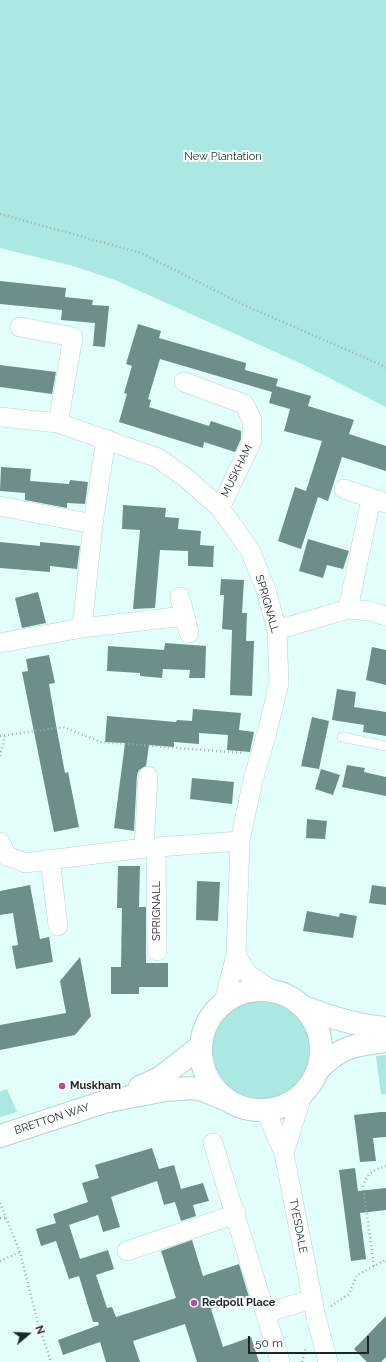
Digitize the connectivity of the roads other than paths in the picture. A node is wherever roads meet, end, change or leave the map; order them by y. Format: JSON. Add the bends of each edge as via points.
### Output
{"nodes":[{"id":1,"x":20,"y":327,"type":"dead end"},
{"id":2,"x":184,"y":382,"type":"dead end"},
{"id":3,"x":0,"y":417,"type":"edge"},
{"id":4,"x":58,"y":423,"type":"junction"},
{"id":5,"x":106,"y":439,"type":"junction"},
{"id":6,"x":344,"y":489,"type":"dead end"},
{"id":7,"x":379,"y":501,"type":"edge"},
{"id":8,"x":0,"y":506,"type":"edge"},
{"id":9,"x":220,"y":508,"type":"junction"},
{"id":10,"x":93,"y":524,"type":"junction"},
{"id":11,"x":180,"y":597,"type":"dead end"},
{"id":12,"x":348,"y":609,"type":"junction"},
{"id":13,"x":386,"y":616,"type":"edge"},
{"id":14,"x":82,"y":628,"type":"junction"},
{"id":15,"x":277,"y":630,"type":"junction"},
{"id":16,"x":0,"y":643,"type":"edge"},
{"id":17,"x":342,"y":737,"type":"dead end"},
{"id":18,"x":386,"y":746,"type":"edge"},
{"id":19,"x":148,"y":776,"type":"dead end"},
{"id":20,"x":240,"y":841,"type":"junction"},
{"id":21,"x":0,"y":842,"type":"edge"},
{"id":22,"x":150,"y":848,"type":"junction"},
{"id":23,"x":50,"y":859,"type":"junction"},
{"id":24,"x":58,"y":926,"type":"dead end"},
{"id":25,"x":157,"y":951,"type":"dead end"},
{"id":26,"x":236,"y":955,"type":"junction"},
{"id":27,"x":273,"y":991,"type":"junction"},
{"id":28,"x":224,"y":1002,"type":"junction"},
{"id":29,"x":302,"y":1006,"type":"junction"},
{"id":30,"x":386,"y":1028,"type":"edge"},
{"id":31,"x":386,"y":1041,"type":"edge"},
{"id":32,"x":201,"y":1046,"type":"junction"},
{"id":33,"x":317,"y":1071,"type":"junction"},
{"id":34,"x":303,"y":1092,"type":"junction"},
{"id":35,"x":228,"y":1100,"type":"junction"},
{"id":36,"x":104,"y":1102,"type":"junction"},
{"id":37,"x":265,"y":1109,"type":"junction"},
{"id":38,"x":0,"y":1136,"type":"edge"},
{"id":39,"x":213,"y":1143,"type":"dead end"},
{"id":40,"x":284,"y":1153,"type":"junction"},
{"id":41,"x":236,"y":1214,"type":"junction"},
{"id":42,"x":127,"y":1251,"type":"dead end"},
{"id":43,"x":314,"y":1308,"type":"junction"},
{"id":44,"x":266,"y":1313,"type":"junction"},
{"id":45,"x":280,"y":1361,"type":"edge"},
{"id":46,"x":328,"y":1362,"type":"edge"}],
"edges":[{"from":1,"to":4,"type":"street","via":[[73,337]]},
{"from":2,"to":9,"type":"street","name":"MUSKHAM","via":[[244,404],[252,420],[252,441]]},
{"from":3,"to":4,"type":"street","name":"SPRIGNALL"},
{"from":4,"to":5,"type":"street","name":"SPRIGNALL"},
{"from":5,"to":9,"type":"street","name":"SPRIGNALL","via":[[158,458],[186,478]]},
{"from":5,"to":10,"type":"street"},
{"from":6,"to":7,"type":"street"},
{"from":7,"to":12,"type":"street"},
{"from":8,"to":10,"type":"street"},
{"from":9,"to":15,"type":"street","name":"SPRIGNALL","via":[[250,550],[266,590]]},
{"from":10,"to":14,"type":"street"},
{"from":11,"to":14,"type":"street","via":[[186,624]]},
{"from":12,"to":13,"type":"street","via":[[370,611]]},
{"from":12,"to":15,"type":"street"},
{"from":14,"to":16,"type":"street"},
{"from":15,"to":20,"type":"street","name":"SPRIGNALL","via":[[279,683]]},
{"from":17,"to":18,"type":"lane"},
{"from":19,"to":22,"type":"street","name":"SPRIGNALL"},
{"from":20,"to":22,"type":"street"},
{"from":20,"to":26,"type":"street","name":"SPRIGNALL"},
{"from":21,"to":23,"type":"street","via":[[7,856],[25,863]]},
{"from":22,"to":23,"type":"street"},
{"from":22,"to":25,"type":"street","name":"SPRIGNALL"},
{"from":23,"to":24,"type":"street"},
{"from":26,"to":27,"type":"street","via":[[248,974]]},
{"from":26,"to":28,"type":"street","name":"SPRIGNALL"},
{"from":27,"to":28,"type":"street","via":[[256,990],[239,994]]},
{"from":27,"to":29,"type":"street","via":[[288,996]]},
{"from":28,"to":32,"type":"street","via":[[204,1029]]},
{"from":29,"to":30,"type":"street","via":[[332,1019]]},
{"from":29,"to":33,"type":"street","via":[[313,1020],[319,1036],[320,1054]]},
{"from":31,"to":33,"type":"street","via":[[344,1049],[332,1056]]},
{"from":32,"to":35,"type":"street","via":[[202,1062],[208,1076],[216,1090]]},
{"from":32,"to":36,"type":"street","name":"BRETTON WAY","via":[[160,1078]]},
{"from":33,"to":34,"type":"street"},
{"from":34,"to":37,"type":"street","via":[[279,1107]]},
{"from":34,"to":40,"type":"street","name":"TYESDALE"},
{"from":35,"to":36,"type":"street","name":"BRETTON WAY","via":[[192,1088],[165,1090]]},
{"from":35,"to":37,"type":"street","via":[[246,1108]]},
{"from":36,"to":38,"type":"street","name":"BRETTON WAY"},
{"from":37,"to":40,"type":"street","name":"TYESDALE"},
{"from":39,"to":41,"type":"street"},
{"from":40,"to":43,"type":"street","name":"TYESDALE"},
{"from":41,"to":42,"type":"street"},
{"from":41,"to":44,"type":"street"},
{"from":43,"to":44,"type":"street"},
{"from":43,"to":46,"type":"street","name":"TYESDALE"},
{"from":44,"to":45,"type":"street"}]}
